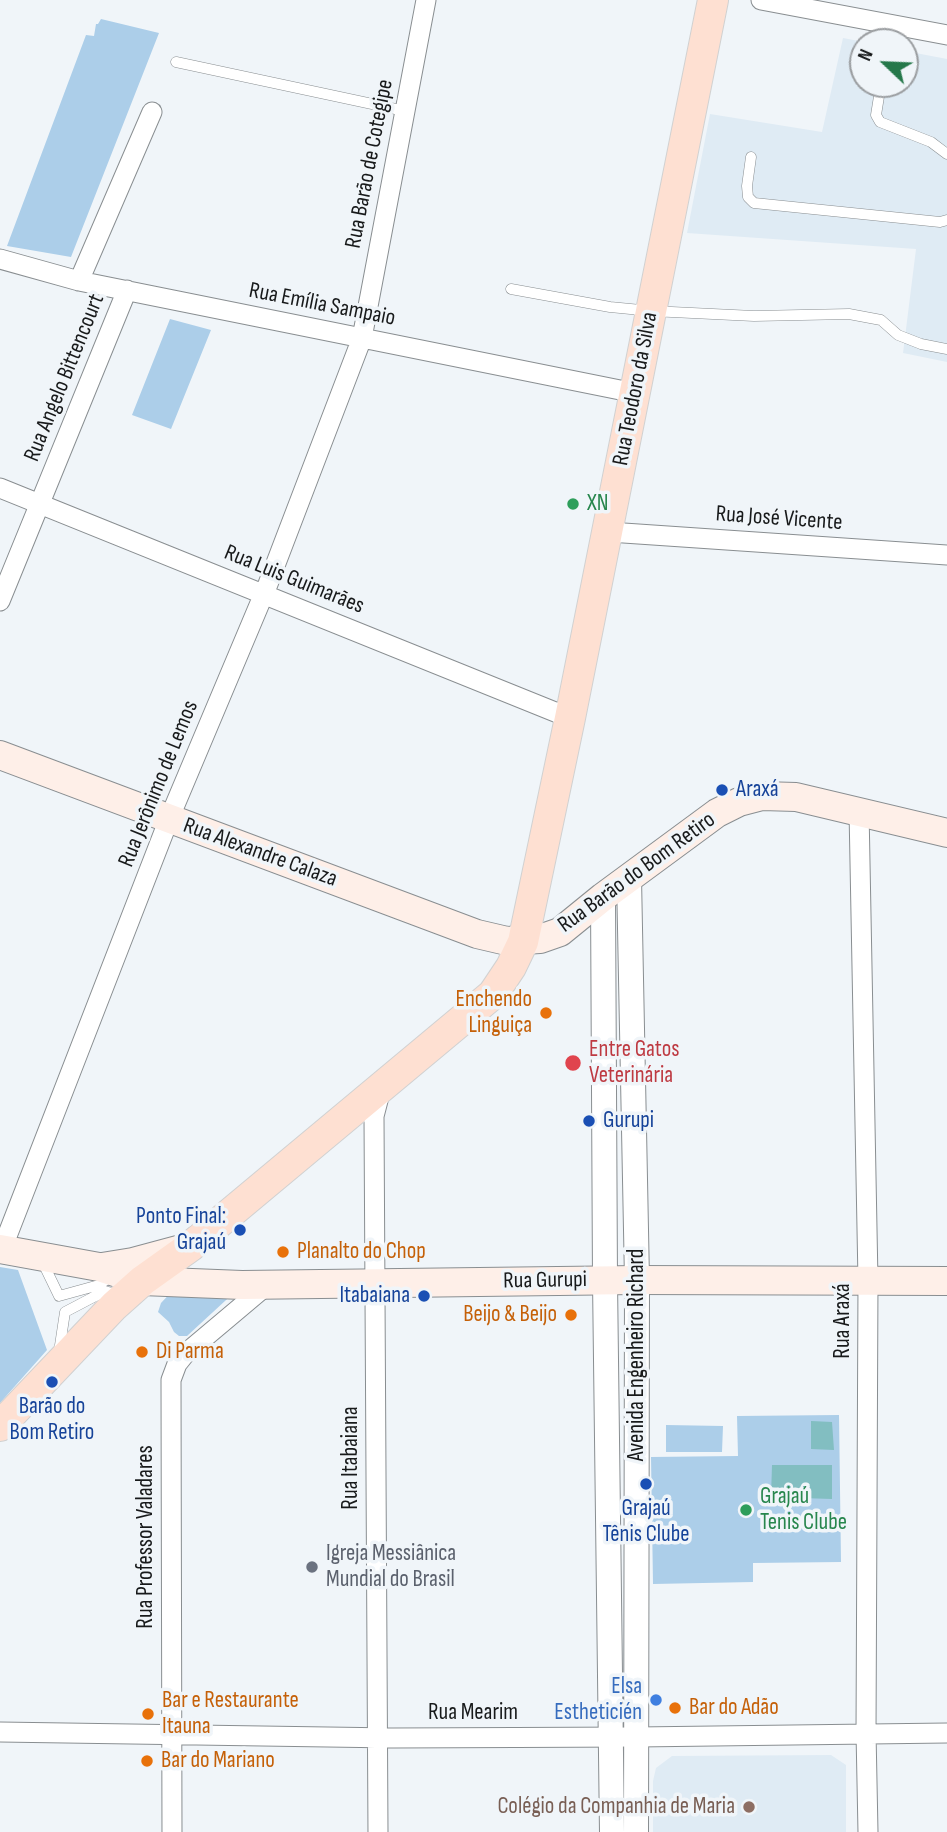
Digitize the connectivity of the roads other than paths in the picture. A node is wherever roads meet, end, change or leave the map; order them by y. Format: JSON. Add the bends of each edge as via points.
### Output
{"nodes":[{"id":1,"x":426,"y":0,"type":"edge"},
{"id":2,"x":713,"y":0,"type":"edge"},
{"id":3,"x":761,"y":0,"type":"edge"},
{"id":4,"x":870,"y":28,"type":"edge"},
{"id":5,"x":919,"y":34,"type":"edge"},
{"id":6,"x":947,"y":35,"type":"edge"},
{"id":7,"x":176,"y":62,"type":"dead end"},
{"id":8,"x":879,"y":98,"type":"edge"},
{"id":9,"x":405,"y":111,"type":"junction"},
{"id":10,"x":152,"y":113,"type":"dead end"},
{"id":11,"x":947,"y":154,"type":"edge"},
{"id":12,"x":751,"y":158,"type":"dead end"},
{"id":13,"x":947,"y":220,"type":"edge"},
{"id":14,"x":0,"y":259,"type":"edge"},
{"id":15,"x":79,"y":281,"type":"junction"},
{"id":16,"x":511,"y":289,"type":"dead end"},
{"id":17,"x":127,"y":290,"type":"junction"},
{"id":18,"x":651,"y":312,"type":"junction"},
{"id":19,"x":362,"y":338,"type":"junction"},
{"id":20,"x":947,"y":349,"type":"edge"},
{"id":21,"x":635,"y":393,"type":"junction"},
{"id":22,"x":0,"y":488,"type":"edge"},
{"id":23,"x":39,"y":504,"type":"junction"},
{"id":24,"x":609,"y":532,"type":"junction"},
{"id":25,"x":947,"y":555,"type":"edge"},
{"id":26,"x":263,"y":594,"type":"junction"},
{"id":27,"x":0,"y":601,"type":"edge"},
{"id":28,"x":570,"y":718,"type":"junction"},
{"id":29,"x":0,"y":755,"type":"edge"},
{"id":30,"x":859,"y":810,"type":"junction"},
{"id":31,"x":169,"y":819,"type":"junction"},
{"id":32,"x":947,"y":832,"type":"edge"},
{"id":33,"x":629,"y":878,"type":"junction"},
{"id":34,"x":603,"y":897,"type":"junction"},
{"id":35,"x":523,"y":942,"type":"junction"},
{"id":36,"x":383,"y":1086,"type":"junction"},
{"id":37,"x":191,"y":1246,"type":"junction"},
{"id":38,"x":1,"y":1249,"type":"edge"},
{"id":39,"x":120,"y":1280,"type":"junction"},
{"id":40,"x":637,"y":1280,"type":"junction"},
{"id":41,"x":605,"y":1281,"type":"junction"},
{"id":42,"x":868,"y":1281,"type":"junction"},
{"id":43,"x":947,"y":1281,"type":"edge"},
{"id":44,"x":374,"y":1284,"type":"junction"},
{"id":45,"x":267,"y":1285,"type":"junction"},
{"id":46,"x":0,"y":1426,"type":"edge"},
{"id":47,"x":0,"y":1732,"type":"edge"},
{"id":48,"x":866,"y":1732,"type":"junction"},
{"id":49,"x":947,"y":1733,"type":"edge"},
{"id":50,"x":171,"y":1735,"type":"junction"},
{"id":51,"x":377,"y":1736,"type":"junction"},
{"id":52,"x":611,"y":1737,"type":"junction"},
{"id":53,"x":637,"y":1737,"type":"junction"},
{"id":54,"x":172,"y":1832,"type":"edge"},
{"id":55,"x":379,"y":1832,"type":"edge"},
{"id":56,"x":612,"y":1832,"type":"edge"},
{"id":57,"x":636,"y":1832,"type":"edge"},
{"id":58,"x":868,"y":1832,"type":"edge"}],
"edges":[{"from":1,"to":9,"type":"street","name":"Rua Barão de Cotegipe"},
{"from":2,"to":18,"type":"main road","name":"Rua Teodoro da Silva"},
{"from":3,"to":4,"type":"street"},
{"from":5,"to":6,"type":"street"},
{"from":7,"to":9,"type":"lane"},
{"from":8,"to":11,"type":"lane","via":[[876,115],[880,122],[931,142]]},
{"from":9,"to":19,"type":"street","name":"Rua Barão de Cotegipe"},
{"from":10,"to":15,"type":"street"},
{"from":12,"to":13,"type":"lane","via":[[747,186],[754,204]]},
{"from":14,"to":15,"type":"street","name":"Rua Emília Sampaio"},
{"from":15,"to":17,"type":"street","name":"Rua Emília Sampaio"},
{"from":16,"to":18,"type":"lane"},
{"from":17,"to":19,"type":"street","name":"Rua Emília Sampaio"},
{"from":17,"to":23,"type":"street","name":"Rua Angelo Bittencourt"},
{"from":18,"to":20,"type":"lane","via":[[849,314],[881,320],[898,335]]},
{"from":18,"to":21,"type":"main road","name":"Rua Teodoro da Silva"},
{"from":19,"to":21,"type":"street","name":"Rua Emília Sampaio"},
{"from":19,"to":26,"type":"street","name":"Rua Jerônimo de Lemos"},
{"from":21,"to":24,"type":"main road","name":"Rua Teodoro da Silva"},
{"from":22,"to":23,"type":"street","name":"Rua Luis Guimarães"},
{"from":23,"to":26,"type":"street","name":"Rua Luis Guimarães"},
{"from":23,"to":27,"type":"street","name":"Rua Angelo Bittencourt"},
{"from":24,"to":25,"type":"street","name":"Rua José Vicente"},
{"from":24,"to":28,"type":"main road","name":"Rua Teodoro da Silva"},
{"from":26,"to":28,"type":"street","name":"Rua Luis Guimarães"},
{"from":26,"to":31,"type":"street","name":"Rua Jerônimo de Lemos"},
{"from":28,"to":35,"type":"main road","name":"Rua Teodoro da Silva"},
{"from":29,"to":31,"type":"main road","name":"Rua Alexandre Calaza"},
{"from":30,"to":32,"type":"main road","name":"Rua Barão do Bom Retiro"},
{"from":30,"to":33,"type":"main road","name":"Rua Barão do Bom Retiro","via":[[796,797],[762,796],[739,802]]},
{"from":30,"to":42,"type":"street","name":"Rua Araxá"},
{"from":31,"to":35,"type":"main road","name":"Rua Alexandre Calaza","via":[[477,934]]},
{"from":31,"to":38,"type":"street","name":"Rua Jerônimo de Lemos"},
{"from":33,"to":34,"type":"main road","name":"Rua Barão do Bom Retiro"},
{"from":33,"to":40,"type":"street","name":"Avenida Engenheiro Richard"},
{"from":34,"to":35,"type":"main road","name":"Rua Barão do Bom Retiro","via":[[560,932]]},
{"from":34,"to":41,"type":"street","name":"Avenida Engenheiro Richard"},
{"from":35,"to":36,"type":"main road","via":[[493,994]]},
{"from":36,"to":37,"type":"main road"},
{"from":36,"to":44,"type":"street","name":"Rua Itabaiana","via":[[374,1116]]},
{"from":37,"to":39,"type":"main road"},
{"from":37,"to":39,"type":"main road","via":[[133,1262]]},
{"from":38,"to":39,"type":"main road"},
{"from":39,"to":45,"type":"main road","name":"Rua Gurupi"},
{"from":39,"to":46,"type":"main road","via":[[57,1366]]},
{"from":40,"to":41,"type":"main road","name":"Rua Gurupi"},
{"from":40,"to":42,"type":"main road","name":"Rua Gurupi"},
{"from":40,"to":53,"type":"street","name":"Avenida Engenheiro Richard"},
{"from":41,"to":44,"type":"main road","name":"Rua Gurupi"},
{"from":41,"to":52,"type":"street","name":"Avenida Engenheiro Richard"},
{"from":42,"to":43,"type":"main road","name":"Rua Gurupi"},
{"from":42,"to":48,"type":"street","name":"Rua Araxá"},
{"from":44,"to":45,"type":"main road","name":"Rua Gurupi"},
{"from":44,"to":51,"type":"street","name":"Rua Itabaiana"},
{"from":45,"to":50,"type":"street","name":"Rua Professor Valadares","via":[[185,1354],[171,1380]]},
{"from":47,"to":50,"type":"street","name":"Rua Mearim"},
{"from":48,"to":49,"type":"street","name":"Rua Mearim"},
{"from":48,"to":53,"type":"street","name":"Rua Mearim"},
{"from":48,"to":58,"type":"street","name":"Rua Araxá"},
{"from":50,"to":51,"type":"street","name":"Rua Mearim"},
{"from":50,"to":54,"type":"street","name":"Rua Professor Valadares"},
{"from":51,"to":52,"type":"street","name":"Rua Mearim"},
{"from":51,"to":55,"type":"street","name":"Rua Itabaiana"},
{"from":52,"to":53,"type":"street","name":"Rua Mearim"},
{"from":52,"to":56,"type":"street","name":"Avenida Engenheiro Richard"},
{"from":53,"to":57,"type":"street","name":"Avenida Engenheiro Richard"}]}
